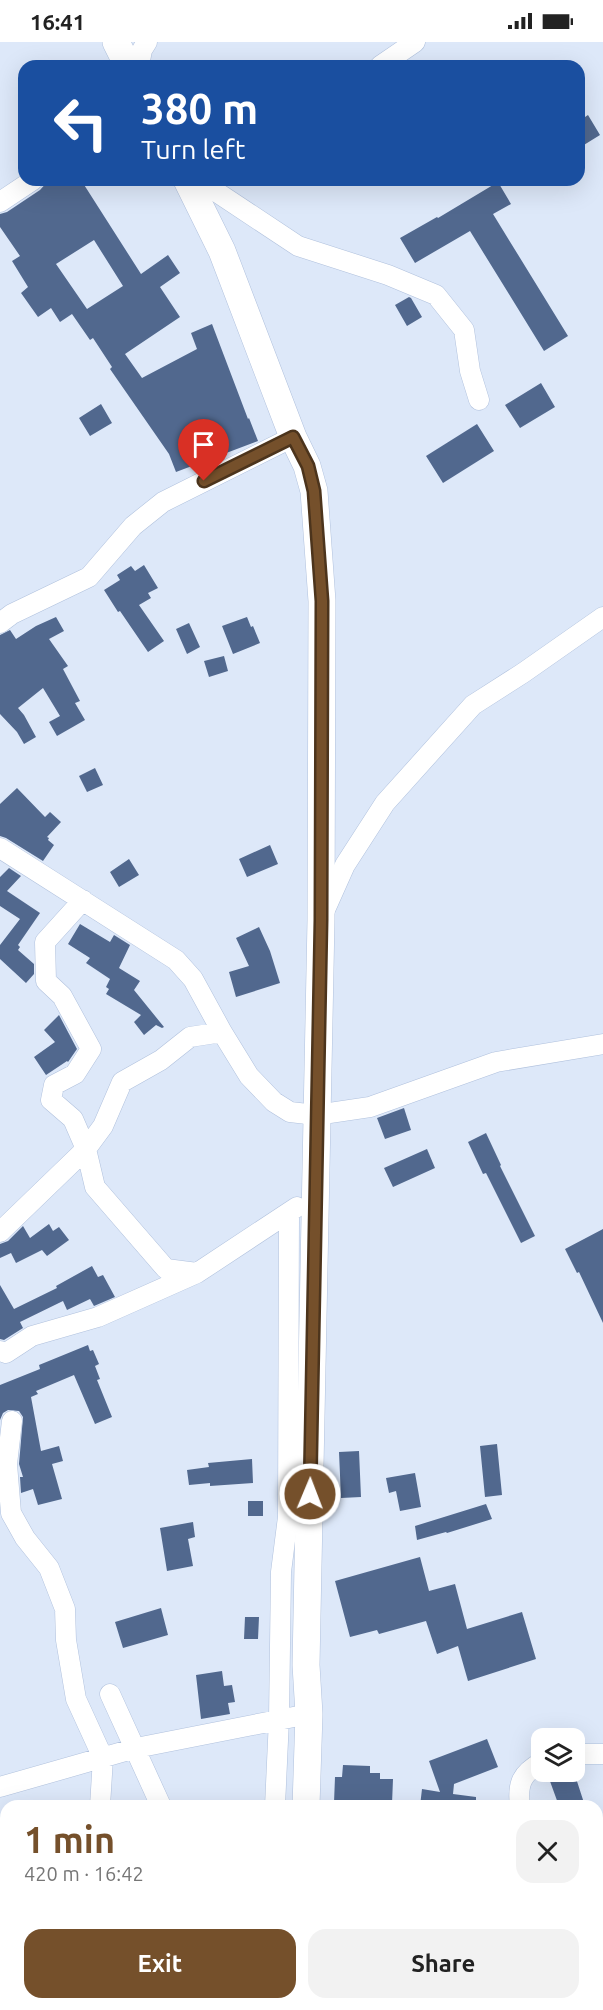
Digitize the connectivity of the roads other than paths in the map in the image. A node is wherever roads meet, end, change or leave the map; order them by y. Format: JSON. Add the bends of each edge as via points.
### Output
{"nodes":[{"id":1,"x":116,"y":42,"type":"edge"},
{"id":2,"x":147,"y":42,"type":"edge"},
{"id":3,"x":415,"y":42,"type":"edge"},
{"id":4,"x":125,"y":60,"type":"edge"},
{"id":5,"x":140,"y":60,"type":"edge"},
{"id":6,"x":389,"y":60,"type":"edge"},
{"id":7,"x":24,"y":186,"type":"edge"},
{"id":8,"x":197,"y":186,"type":"edge"},
{"id":9,"x":201,"y":186,"type":"edge"},
{"id":10,"x":0,"y":202,"type":"edge"},
{"id":11,"x":479,"y":400,"type":"dead end"},
{"id":12,"x":293,"y":437,"type":"junction"},
{"id":13,"x":603,"y":617,"type":"edge"},
{"id":14,"x":0,"y":623,"type":"edge"},
{"id":15,"x":0,"y":848,"type":"edge"},
{"id":16,"x":83,"y":900,"type":"junction"},
{"id":17,"x":321,"y":920,"type":"junction"},
{"id":18,"x":222,"y":1032,"type":"junction"},
{"id":19,"x":603,"y":1044,"type":"edge"},
{"id":20,"x":316,"y":1116,"type":"junction"},
{"id":21,"x":86,"y":1149,"type":"junction"},
{"id":22,"x":316,"y":1193,"type":"junction"},
{"id":23,"x":289,"y":1213,"type":"junction"},
{"id":24,"x":0,"y":1232,"type":"edge"},
{"id":25,"x":197,"y":1273,"type":"junction"},
{"id":26,"x":0,"y":1351,"type":"edge"},
{"id":27,"x":12,"y":1421,"type":"dead end"},
{"id":28,"x":110,"y":1694,"type":"dead end"},
{"id":29,"x":309,"y":1714,"type":"junction"},
{"id":30,"x":279,"y":1719,"type":"junction"},
{"id":31,"x":136,"y":1748,"type":"junction"},
{"id":32,"x":585,"y":1754,"type":"edge"},
{"id":33,"x":603,"y":1754,"type":"edge"},
{"id":34,"x":103,"y":1758,"type":"junction"},
{"id":35,"x":531,"y":1768,"type":"edge"},
{"id":36,"x":0,"y":1787,"type":"edge"},
{"id":37,"x":100,"y":1800,"type":"edge"},
{"id":38,"x":158,"y":1800,"type":"edge"},
{"id":39,"x":275,"y":1800,"type":"edge"},
{"id":40,"x":306,"y":1800,"type":"edge"},
{"id":41,"x":519,"y":1800,"type":"edge"}],
"edges":[{"from":1,"to":4,"type":"main road"},
{"from":2,"to":5,"type":"street"},
{"from":3,"to":6,"type":"street"},
{"from":7,"to":10,"type":"street"},
{"from":8,"to":12,"type":"main road"},
{"from":9,"to":11,"type":"street","via":[[298,246],[436,295],[464,330]]},
{"from":12,"to":14,"type":"street","via":[[163,502],[133,526],[89,577]]},
{"from":12,"to":17,"type":"main road","via":[[308,466],[314,491],[322,601]]},
{"from":13,"to":17,"type":"street","via":[[473,705],[385,802],[345,866]]},
{"from":15,"to":16,"type":"street"},
{"from":16,"to":18,"type":"street","via":[[176,960],[193,979]]},
{"from":16,"to":21,"type":"street","via":[[45,942],[46,981],[62,996],[91,1049],[75,1074],[54,1085],[51,1100],[73,1119]]},
{"from":17,"to":20,"type":"main road"},
{"from":18,"to":20,"type":"street","via":[[249,1076],[274,1102],[290,1112]]},
{"from":18,"to":21,"type":"street","via":[[190,1037],[161,1060],[122,1082],[103,1126]]},
{"from":19,"to":20,"type":"street","via":[[496,1062],[370,1107]]},
{"from":20,"to":22,"type":"main road"},
{"from":21,"to":24,"type":"street"},
{"from":21,"to":25,"type":"street","via":[[95,1187],[166,1269]]},
{"from":22,"to":23,"type":"street"},
{"from":22,"to":29,"type":"main road"},
{"from":23,"to":25,"type":"street"},
{"from":23,"to":30,"type":"street","via":[[288,1518],[281,1572]]},
{"from":25,"to":26,"type":"street","via":[[98,1317],[32,1336],[6,1353]]},
{"from":27,"to":34,"type":"street","via":[[7,1464],[11,1513],[49,1568],[65,1609],[76,1699]]},
{"from":28,"to":31,"type":"street"},
{"from":29,"to":30,"type":"street"},
{"from":29,"to":40,"type":"main road"},
{"from":30,"to":31,"type":"street"},
{"from":30,"to":39,"type":"street"},
{"from":31,"to":34,"type":"street"},
{"from":31,"to":38,"type":"street"},
{"from":32,"to":33,"type":"street"},
{"from":34,"to":36,"type":"street"},
{"from":34,"to":37,"type":"street"},
{"from":35,"to":41,"type":"street","via":[[518,1792]]}]}
